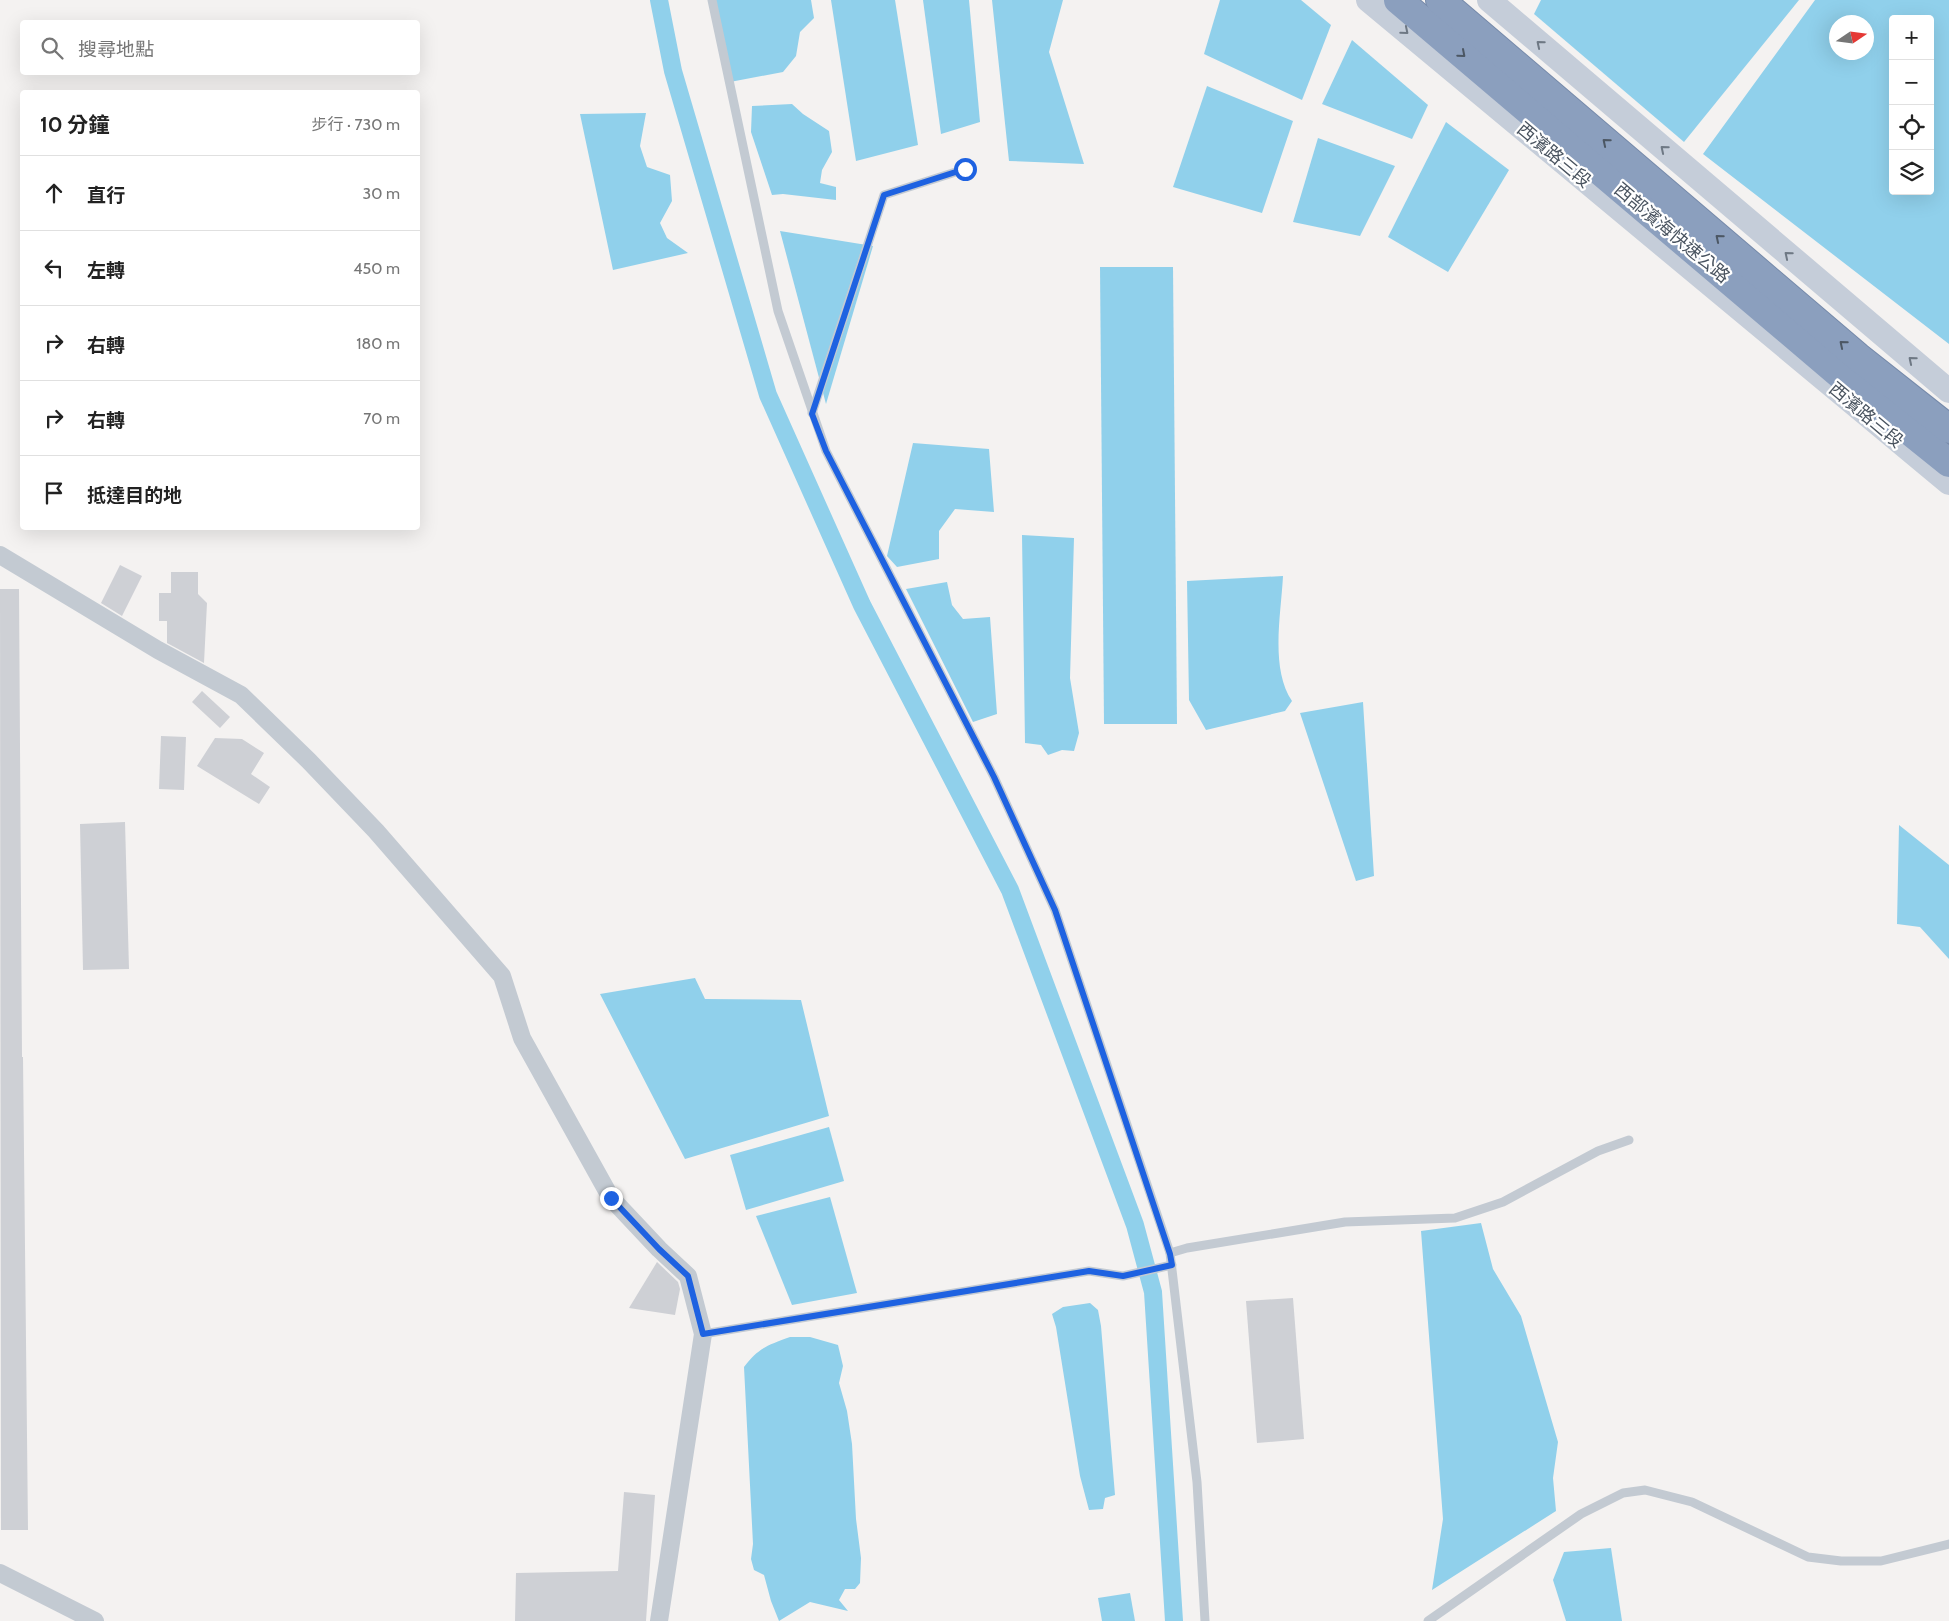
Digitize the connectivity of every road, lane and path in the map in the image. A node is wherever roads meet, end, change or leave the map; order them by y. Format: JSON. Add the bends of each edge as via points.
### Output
{"nodes":[{"id":1,"x":712,"y":0,"type":"edge"},
{"id":2,"x":1368,"y":0,"type":"edge"},
{"id":3,"x":1398,"y":0,"type":"edge"},
{"id":4,"x":1440,"y":0,"type":"edge"},
{"id":5,"x":1488,"y":0,"type":"edge"},
{"id":6,"x":965,"y":169,"type":"dead end"},
{"id":7,"x":1949,"y":391,"type":"edge"},
{"id":8,"x":812,"y":414,"type":"junction"},
{"id":9,"x":1949,"y":429,"type":"edge"},
{"id":10,"x":1949,"y":463,"type":"edge"},
{"id":11,"x":1949,"y":483,"type":"edge"},
{"id":12,"x":0,"y":555,"type":"edge"},
{"id":13,"x":1629,"y":1140,"type":"dead end"},
{"id":14,"x":1170,"y":1254,"type":"junction"},
{"id":15,"x":1172,"y":1265,"type":"junction"},
{"id":16,"x":703,"y":1334,"type":"junction"},
{"id":17,"x":1949,"y":1544,"type":"edge"},
{"id":18,"x":0,"y":1573,"type":"edge"},
{"id":19,"x":95,"y":1621,"type":"edge"},
{"id":20,"x":659,"y":1621,"type":"edge"},
{"id":21,"x":1205,"y":1621,"type":"edge"},
{"id":22,"x":1428,"y":1621,"type":"edge"}],
"edges":[{"from":1,"to":8,"type":"lane","via":[[778,311]]},
{"from":2,"to":11,"type":"street","name":"西濱路三段","one_way":true},
{"from":3,"to":10,"type":"highway","name":"西部濱海快速公路","one_way":true,"via":[[1852,385]]},
{"from":9,"to":4,"type":"highway","name":"西部濱海快速公路","one_way":true,"via":[[1858,357]]},
{"from":7,"to":5,"type":"street","one_way":true},
{"from":6,"to":8,"type":"lane","via":[[884,195]]},
{"from":8,"to":14,"type":"lane","via":[[826,451],[994,777],[1055,910]]},
{"from":12,"to":16,"type":"street","via":[[158,650],[241,695],[376,831],[502,976],[522,1038],[611,1198],[688,1276]]},
{"from":13,"to":14,"type":"lane","via":[[1598,1151],[1503,1202],[1455,1218],[1345,1222],[1187,1248]]},
{"from":14,"to":15,"type":"lane"},
{"from":15,"to":16,"type":"lane","via":[[1123,1276],[1089,1271]]},
{"from":15,"to":21,"type":"lane","via":[[1196,1482]]},
{"from":16,"to":20,"type":"street"},
{"from":17,"to":22,"type":"lane","via":[[1881,1561],[1808,1557],[1692,1502],[1645,1490],[1623,1493],[1581,1514]]},
{"from":18,"to":19,"type":"street"}]}
